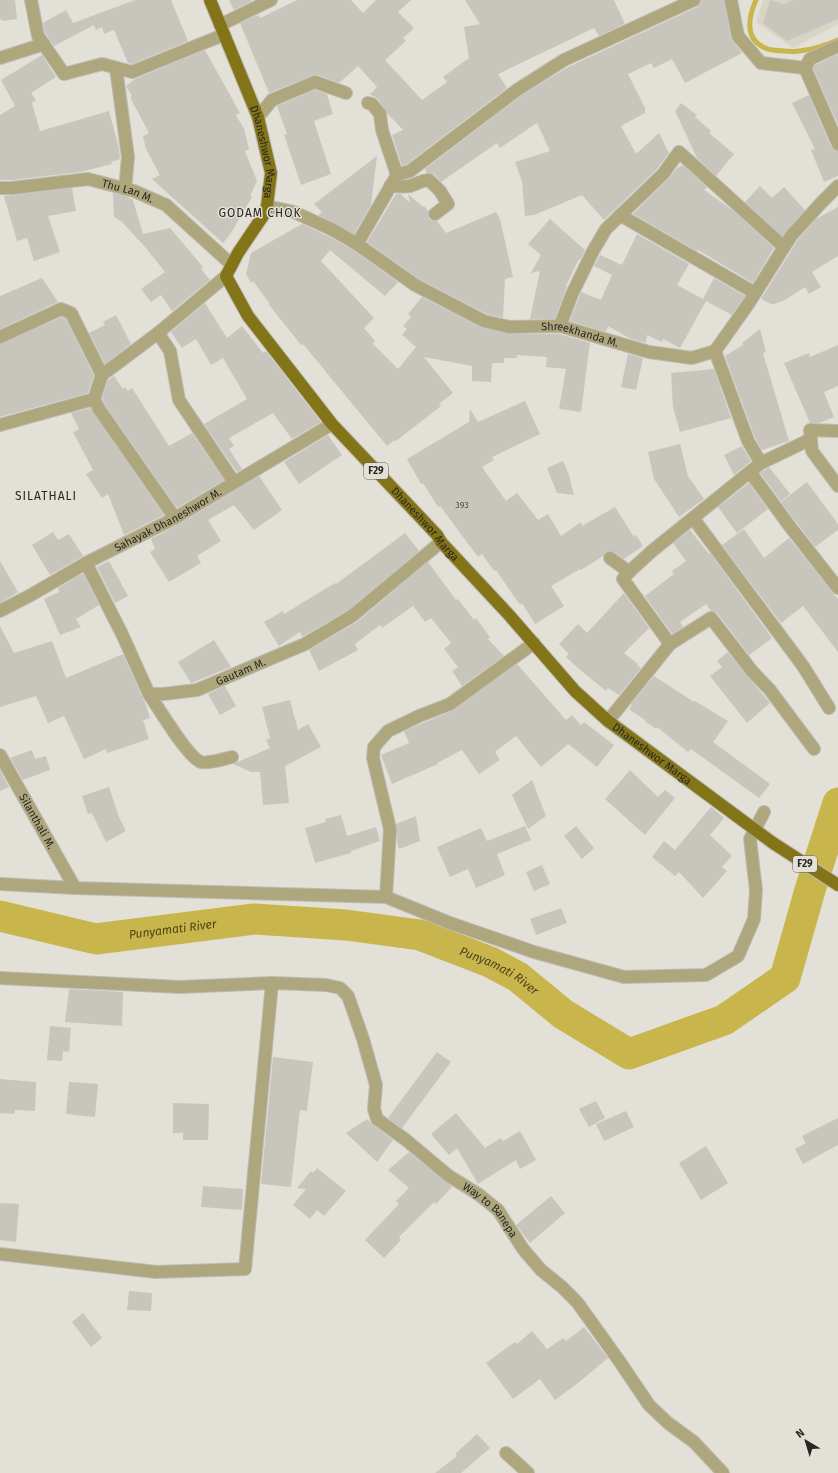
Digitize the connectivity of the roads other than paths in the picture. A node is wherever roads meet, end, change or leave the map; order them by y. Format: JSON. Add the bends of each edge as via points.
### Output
{"nodes":[{"id":1,"x":31,"y":0,"type":"edge"},
{"id":2,"x":210,"y":0,"type":"edge"},
{"id":3,"x":271,"y":0,"type":"edge"},
{"id":4,"x":694,"y":0,"type":"edge"},
{"id":5,"x":731,"y":0,"type":"edge"},
{"id":6,"x":222,"y":30,"type":"junction"},
{"id":7,"x":44,"y":44,"type":"junction"},
{"id":8,"x":838,"y":46,"type":"edge"},
{"id":9,"x":0,"y":58,"type":"edge"},
{"id":10,"x":116,"y":68,"type":"junction"},
{"id":11,"x":805,"y":68,"type":"junction"},
{"id":12,"x":346,"y":93,"type":"dead end"},
{"id":13,"x":368,"y":103,"type":"dead end"},
{"id":14,"x":258,"y":117,"type":"junction"},
{"id":15,"x":838,"y":144,"type":"edge"},
{"id":16,"x":393,"y":181,"type":"junction"},
{"id":17,"x":838,"y":186,"type":"edge"},
{"id":18,"x":0,"y":188,"type":"edge"},
{"id":19,"x":125,"y":189,"type":"junction"},
{"id":20,"x":267,"y":206,"type":"junction"},
{"id":21,"x":435,"y":214,"type":"dead end"},
{"id":22,"x":620,"y":215,"type":"junction"},
{"id":23,"x":357,"y":244,"type":"junction"},
{"id":24,"x":784,"y":247,"type":"junction"},
{"id":25,"x":232,"y":265,"type":"junction"},
{"id":26,"x":226,"y":276,"type":"junction"},
{"id":27,"x":755,"y":293,"type":"junction"},
{"id":28,"x":560,"y":326,"type":"junction"},
{"id":29,"x":158,"y":333,"type":"junction"},
{"id":30,"x":0,"y":337,"type":"edge"},
{"id":31,"x":715,"y":351,"type":"junction"},
{"id":32,"x":102,"y":375,"type":"junction"},
{"id":33,"x":94,"y":399,"type":"junction"},
{"id":34,"x":332,"y":424,"type":"junction"},
{"id":35,"x":0,"y":425,"type":"edge"},
{"id":36,"x":838,"y":431,"type":"edge"},
{"id":37,"x":811,"y":439,"type":"junction"},
{"id":38,"x":762,"y":463,"type":"junction"},
{"id":39,"x":750,"y":472,"type":"junction"},
{"id":40,"x":234,"y":482,"type":"junction"},
{"id":41,"x":838,"y":486,"type":"edge"},
{"id":42,"x":175,"y":518,"type":"junction"},
{"id":43,"x":693,"y":518,"type":"junction"},
{"id":44,"x":441,"y":542,"type":"junction"},
{"id":45,"x":610,"y":558,"type":"dead end"},
{"id":46,"x":86,"y":563,"type":"junction"},
{"id":47,"x":629,"y":572,"type":"junction"},
{"id":48,"x":838,"y":588,"type":"edge"},
{"id":49,"x":0,"y":611,"type":"edge"},
{"id":50,"x":534,"y":643,"type":"junction"},
{"id":51,"x":670,"y":644,"type":"junction"},
{"id":52,"x":149,"y":694,"type":"junction"},
{"id":53,"x":829,"y":708,"type":"dead end"},
{"id":54,"x":608,"y":720,"type":"junction"},
{"id":55,"x":814,"y":749,"type":"dead end"},
{"id":56,"x":0,"y":755,"type":"edge"},
{"id":57,"x":232,"y":757,"type":"dead end"},
{"id":58,"x":764,"y":812,"type":"dead end"},
{"id":59,"x":755,"y":830,"type":"junction"},
{"id":60,"x":0,"y":884,"type":"edge"},
{"id":61,"x":838,"y":885,"type":"edge"},
{"id":62,"x":76,"y":888,"type":"junction"},
{"id":63,"x":386,"y":898,"type":"junction"},
{"id":64,"x":0,"y":978,"type":"edge"},
{"id":65,"x":272,"y":983,"type":"junction"},
{"id":66,"x":0,"y":1254,"type":"edge"},
{"id":67,"x":506,"y":1453,"type":"dead end"},
{"id":68,"x":528,"y":1473,"type":"edge"},
{"id":69,"x":722,"y":1473,"type":"edge"}],
"edges":[{"from":1,"to":7,"type":"street","via":[[38,36]]},
{"from":2,"to":6,"type":"main road","name":"Dhaneshwor Marga"},
{"from":3,"to":6,"type":"street"},
{"from":4,"to":16,"type":"street","via":[[564,60],[517,90]]},
{"from":5,"to":11,"type":"street","via":[[738,36],[761,63]]},
{"from":6,"to":10,"type":"street","via":[[132,72]]},
{"from":6,"to":14,"type":"main road","name":"Dhaneshwor Marga"},
{"from":7,"to":9,"type":"street"},
{"from":7,"to":10,"type":"street","via":[[64,74],[102,64]]},
{"from":8,"to":11,"type":"street","via":[[810,59]]},
{"from":10,"to":19,"type":"street","via":[[128,157]]},
{"from":11,"to":15,"type":"street"},
{"from":12,"to":14,"type":"street","via":[[315,82],[272,100]]},
{"from":13,"to":16,"type":"street","via":[[380,114]]},
{"from":14,"to":20,"type":"main road","name":"Dhaneshwor Marga","via":[[271,173]]},
{"from":16,"to":21,"type":"street","via":[[404,187],[430,180],[448,204]]},
{"from":16,"to":23,"type":"street"},
{"from":17,"to":24,"type":"street","via":[[791,236]]},
{"from":18,"to":19,"type":"street","name":"Thu Lan M.","via":[[88,179]]},
{"from":19,"to":25,"type":"street","name":"Thu Lan M.","via":[[166,205]]},
{"from":20,"to":23,"type":"street","name":"Shreekhanda M.","via":[[294,212]]},
{"from":20,"to":25,"type":"main road","name":"Dhaneshwor Marga"},
{"from":22,"to":24,"type":"street","via":[[663,174],[679,152]]},
{"from":22,"to":27,"type":"street"},
{"from":22,"to":28,"type":"street","via":[[606,229],[593,251]]},
{"from":23,"to":28,"type":"street","name":"Shreekhanda M.","via":[[415,286],[484,321],[509,327]]},
{"from":24,"to":27,"type":"street"},
{"from":25,"to":26,"type":"main road","name":"Dhaneshwor Marga"},
{"from":26,"to":29,"type":"street"},
{"from":26,"to":34,"type":"main road","name":"Dhaneshwor Marga","number":"F29","via":[[248,316]]},
{"from":27,"to":31,"type":"street"},
{"from":28,"to":31,"type":"street","name":"Shreekhanda M.","via":[[649,352],[676,357],[692,358]]},
{"from":29,"to":32,"type":"street"},
{"from":29,"to":40,"type":"street","via":[[170,351],[179,400]]},
{"from":30,"to":32,"type":"street","via":[[61,309],[72,312]]},
{"from":31,"to":38,"type":"street","via":[[748,441]]},
{"from":32,"to":33,"type":"street"},
{"from":33,"to":35,"type":"street"},
{"from":33,"to":42,"type":"street"},
{"from":34,"to":40,"type":"street","name":"Sahayak Dhaneshwor M."},
{"from":34,"to":44,"type":"main road","name":"Dhaneshwor Marga","number":"F29"},
{"from":36,"to":37,"type":"street","via":[[810,430]]},
{"from":37,"to":38,"type":"street"},
{"from":37,"to":41,"type":"street","via":[[812,451]]},
{"from":38,"to":39,"type":"street"},
{"from":39,"to":43,"type":"street"},
{"from":39,"to":48,"type":"street"},
{"from":40,"to":42,"type":"street","name":"Sahayak Dhaneshwor M."},
{"from":42,"to":46,"type":"street","name":"Sahayak Dhaneshwor M."},
{"from":43,"to":47,"type":"street"},
{"from":43,"to":53,"type":"street","via":[[803,666]]},
{"from":44,"to":50,"type":"main road","name":"Dhaneshwor Marga","number":"F29"},
{"from":44,"to":52,"type":"street","name":"Gautam M.","via":[[352,616],[305,644],[197,690]]},
{"from":45,"to":47,"type":"street"},
{"from":46,"to":49,"type":"street","name":"Sahayak Dhaneshwor M."},
{"from":46,"to":52,"type":"street"},
{"from":47,"to":51,"type":"street","via":[[623,579]]},
{"from":50,"to":54,"type":"main road","name":"Dhaneshwor Marga","number":"F29","via":[[575,691]]},
{"from":50,"to":63,"type":"street","via":[[450,704],[388,730],[374,747],[373,758],[390,829]]},
{"from":51,"to":54,"type":"street"},
{"from":51,"to":55,"type":"street","via":[[711,618]]},
{"from":52,"to":57,"type":"street","via":[[197,760],[208,762]]},
{"from":54,"to":59,"type":"main road","name":"Dhaneshwor Marga","number":"F29"},
{"from":56,"to":62,"type":"street","name":"Silanthali M."},
{"from":58,"to":59,"type":"street"},
{"from":59,"to":61,"type":"main road","name":"Dhaneshwor Marga","number":"F29"},
{"from":59,"to":63,"type":"street","via":[[750,839],[756,890],[754,919],[738,956],[706,975],[624,977],[534,952],[450,924]]},
{"from":60,"to":62,"type":"street"},
{"from":62,"to":63,"type":"street"},
{"from":64,"to":65,"type":"street","via":[[180,987]]},
{"from":65,"to":66,"type":"street","via":[[245,1269],[156,1272]]},
{"from":65,"to":69,"type":"street","name":"Way to Banepa","via":[[326,985],[340,988],[348,996],[376,1085],[374,1109],[377,1118],[449,1176],[498,1210],[523,1249],[541,1270],[577,1302],[648,1405],[694,1442]]},
{"from":67,"to":68,"type":"street"}]}
